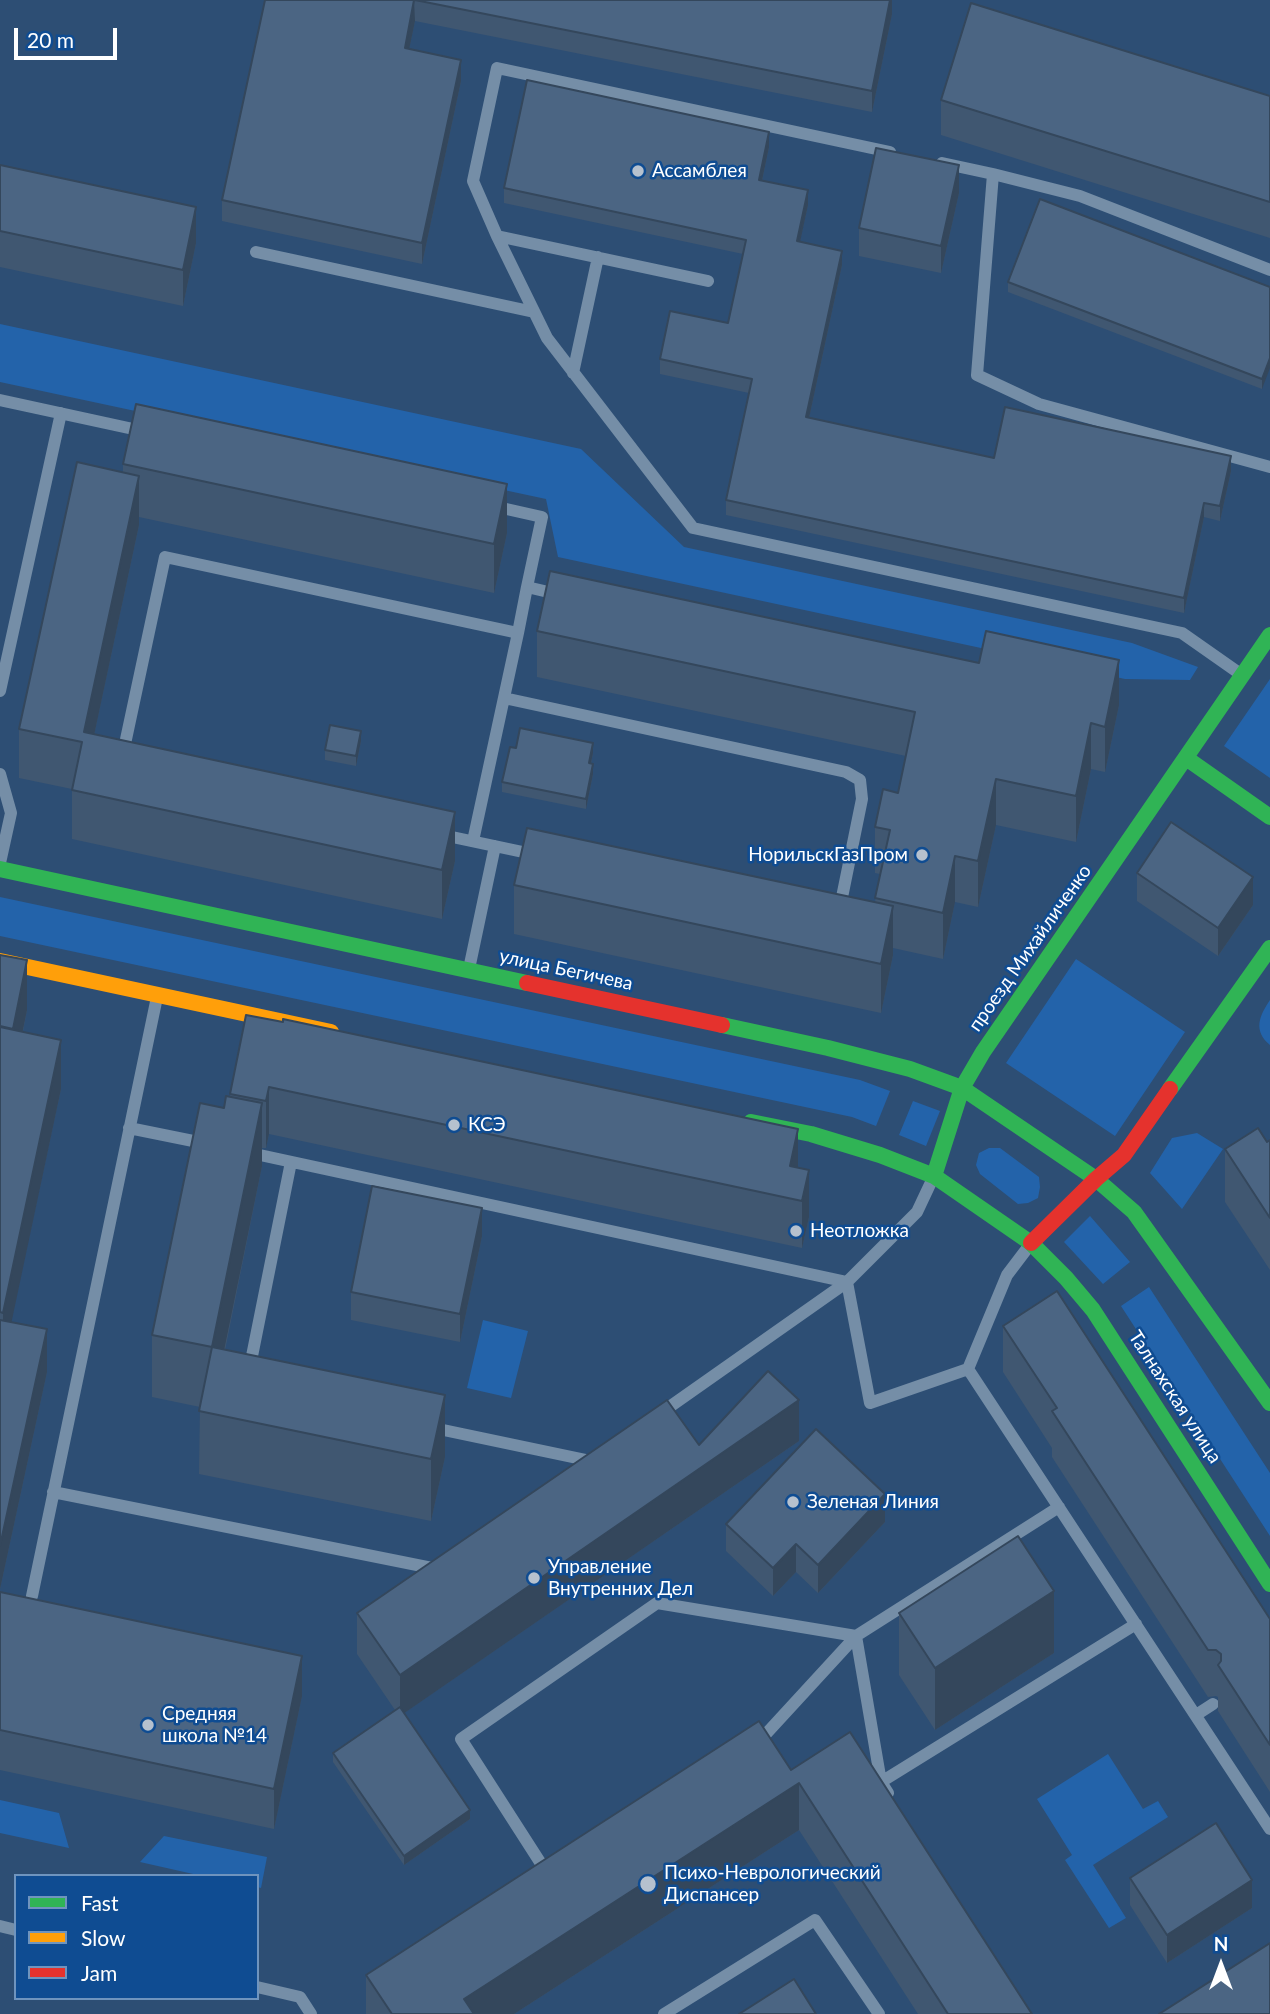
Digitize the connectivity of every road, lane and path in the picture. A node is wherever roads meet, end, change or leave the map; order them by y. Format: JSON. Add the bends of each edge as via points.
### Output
{"nodes":[{"id":1,"x":899,"y":154,"type":"edge"},
{"id":2,"x":926,"y":159,"type":"edge"},
{"id":3,"x":993,"y":174,"type":"junction"},
{"id":4,"x":497,"y":236,"type":"junction"},
{"id":5,"x":256,"y":252,"type":"dead end"},
{"id":6,"x":598,"y":257,"type":"junction"},
{"id":7,"x":1270,"y":270,"type":"edge"},
{"id":8,"x":708,"y":281,"type":"dead end"},
{"id":9,"x":534,"y":312,"type":"junction"},
{"id":10,"x":573,"y":373,"type":"junction"},
{"id":11,"x":0,"y":400,"type":"edge"},
{"id":12,"x":61,"y":413,"type":"junction"},
{"id":13,"x":162,"y":436,"type":"edge"},
{"id":14,"x":1270,"y":467,"type":"edge"},
{"id":15,"x":483,"y":504,"type":"edge"},
{"id":16,"x":527,"y":587,"type":"junction"},
{"id":17,"x":568,"y":596,"type":"edge"},
{"id":18,"x":517,"y":633,"type":"junction"},
{"id":19,"x":1270,"y":635,"type":"edge"},
{"id":20,"x":1242,"y":675,"type":"junction"},
{"id":21,"x":0,"y":691,"type":"edge"},
{"id":22,"x":504,"y":698,"type":"junction"},
{"id":23,"x":1186,"y":758,"type":"junction"},
{"id":24,"x":134,"y":768,"type":"edge"},
{"id":25,"x":0,"y":774,"type":"edge"},
{"id":26,"x":1270,"y":817,"type":"edge"},
{"id":27,"x":418,"y":830,"type":"edge"},
{"id":28,"x":473,"y":841,"type":"junction"},
{"id":29,"x":495,"y":846,"type":"junction"},
{"id":30,"x":548,"y":858,"type":"edge"},
{"id":31,"x":0,"y":863,"type":"edge"},
{"id":32,"x":0,"y":869,"type":"edge"},
{"id":33,"x":824,"y":917,"type":"edge"},
{"id":34,"x":1270,"y":948,"type":"edge"},
{"id":35,"x":0,"y":961,"type":"edge"},
{"id":36,"x":468,"y":971,"type":"junction"},
{"id":37,"x":157,"y":995,"type":"junction"},
{"id":38,"x":348,"y":1035,"type":"edge"},
{"id":39,"x":962,"y":1088,"type":"junction"},
{"id":40,"x":729,"y":1117,"type":"edge"},
{"id":41,"x":129,"y":1128,"type":"junction"},
{"id":42,"x":223,"y":1148,"type":"edge"},
{"id":43,"x":237,"y":1150,"type":"edge"},
{"id":44,"x":291,"y":1162,"type":"junction"},
{"id":45,"x":934,"y":1176,"type":"junction"},
{"id":46,"x":1096,"y":1178,"type":"junction"},
{"id":47,"x":1031,"y":1243,"type":"junction"},
{"id":48,"x":847,"y":1282,"type":"junction"},
{"id":49,"x":968,"y":1369,"type":"junction"},
{"id":50,"x":246,"y":1388,"type":"edge"},
{"id":51,"x":1270,"y":1403,"type":"edge"},
{"id":52,"x":647,"y":1423,"type":"edge"},
{"id":53,"x":418,"y":1424,"type":"edge"},
{"id":54,"x":591,"y":1461,"type":"edge"},
{"id":55,"x":53,"y":1492,"type":"junction"},
{"id":56,"x":1059,"y":1507,"type":"junction"},
{"id":57,"x":447,"y":1563,"type":"edge"},
{"id":58,"x":1270,"y":1584,"type":"edge"},
{"id":59,"x":32,"y":1596,"type":"edge"},
{"id":60,"x":1136,"y":1624,"type":"junction"},
{"id":61,"x":856,"y":1636,"type":"junction"},
{"id":62,"x":1213,"y":1704,"type":"dead end"},
{"id":63,"x":1196,"y":1715,"type":"junction"},
{"id":64,"x":742,"y":1749,"type":"edge"},
{"id":65,"x":881,"y":1782,"type":"junction"},
{"id":66,"x":896,"y":1805,"type":"edge"},
{"id":67,"x":1270,"y":1829,"type":"edge"},
{"id":68,"x":559,"y":1866,"type":"edge"},
{"id":69,"x":259,"y":1987,"type":"edge"},
{"id":70,"x":311,"y":2014,"type":"edge"},
{"id":71,"x":664,"y":2014,"type":"edge"},
{"id":72,"x":878,"y":2014,"type":"edge"}],
"edges":[{"from":1,"to":4,"type":"lane","via":[[497,68],[473,181]]},
{"from":2,"to":3,"type":"lane"},
{"from":3,"to":7,"type":"lane","via":[[1080,196]]},
{"from":3,"to":14,"type":"lane","via":[[977,375],[1039,404]]},
{"from":4,"to":6,"type":"lane"},
{"from":4,"to":9,"type":"lane"},
{"from":5,"to":9,"type":"lane"},
{"from":6,"to":8,"type":"lane"},
{"from":6,"to":10,"type":"lane"},
{"from":9,"to":10,"type":"lane"},
{"from":10,"to":20,"type":"lane","via":[[693,528],[1182,633]]},
{"from":11,"to":12,"type":"lane"},
{"from":12,"to":13,"type":"lane"},
{"from":12,"to":21,"type":"lane"},
{"from":15,"to":16,"type":"lane","via":[[542,517]]},
{"from":16,"to":17,"type":"lane"},
{"from":16,"to":18,"type":"lane"},
{"from":18,"to":22,"type":"lane"},
{"from":18,"to":24,"type":"lane","via":[[165,557],[120,765]]},
{"from":19,"to":20,"type":"street","name":"проезд Михайличенко"},
{"from":20,"to":23,"type":"street","name":"проезд Михайличенко"},
{"from":22,"to":28,"type":"lane"},
{"from":22,"to":33,"type":"lane","via":[[846,772],[860,780],[862,799],[838,920]]},
{"from":23,"to":26,"type":"street"},
{"from":23,"to":39,"type":"street","name":"проезд Михайличенко"},
{"from":25,"to":31,"type":"lane","via":[[11,813]]},
{"from":27,"to":28,"type":"lane"},
{"from":28,"to":29,"type":"lane"},
{"from":29,"to":30,"type":"lane"},
{"from":29,"to":36,"type":"lane"},
{"from":32,"to":36,"type":"street","name":"улица Бегичева"},
{"from":34,"to":46,"type":"street","via":[[1124,1155]]},
{"from":35,"to":37,"type":"street"},
{"from":36,"to":39,"type":"street","name":"улица Бегичева","via":[[828,1048]]},
{"from":37,"to":38,"type":"street"},
{"from":37,"to":41,"type":"lane"},
{"from":39,"to":45,"type":"street","name":"проезд Михайличенко"},
{"from":39,"to":46,"type":"street","name":"улица Бегичева"},
{"from":40,"to":45,"type":"street","via":[[811,1134]]},
{"from":41,"to":42,"type":"lane"},
{"from":41,"to":55,"type":"lane"},
{"from":43,"to":44,"type":"lane"},
{"from":44,"to":48,"type":"lane"},
{"from":44,"to":50,"type":"lane"},
{"from":45,"to":47,"type":"street"},
{"from":45,"to":48,"type":"lane","via":[[917,1212]]},
{"from":46,"to":47,"type":"street"},
{"from":46,"to":51,"type":"street","via":[[1134,1212]]},
{"from":47,"to":49,"type":"lane","via":[[1007,1275]]},
{"from":47,"to":58,"type":"street","name":"Талнахская улица","via":[[1093,1310]]},
{"from":48,"to":49,"type":"lane","via":[[870,1403]]},
{"from":48,"to":52,"type":"lane"},
{"from":49,"to":56,"type":"lane"},
{"from":53,"to":54,"type":"lane"},
{"from":55,"to":57,"type":"lane","via":[[435,1570]]},
{"from":55,"to":59,"type":"lane"},
{"from":56,"to":60,"type":"lane"},
{"from":56,"to":61,"type":"lane"},
{"from":60,"to":63,"type":"lane"},
{"from":60,"to":65,"type":"lane"},
{"from":61,"to":64,"type":"lane","via":[[765,1735]]},
{"from":61,"to":65,"type":"lane"},
{"from":61,"to":68,"type":"lane","via":[[657,1603],[461,1739],[547,1873]]},
{"from":62,"to":63,"type":"lane"},
{"from":63,"to":67,"type":"lane"},
{"from":65,"to":66,"type":"lane"},
{"from":69,"to":70,"type":"lane","via":[[300,1997]]},
{"from":71,"to":72,"type":"lane","via":[[815,1920]]}]}
